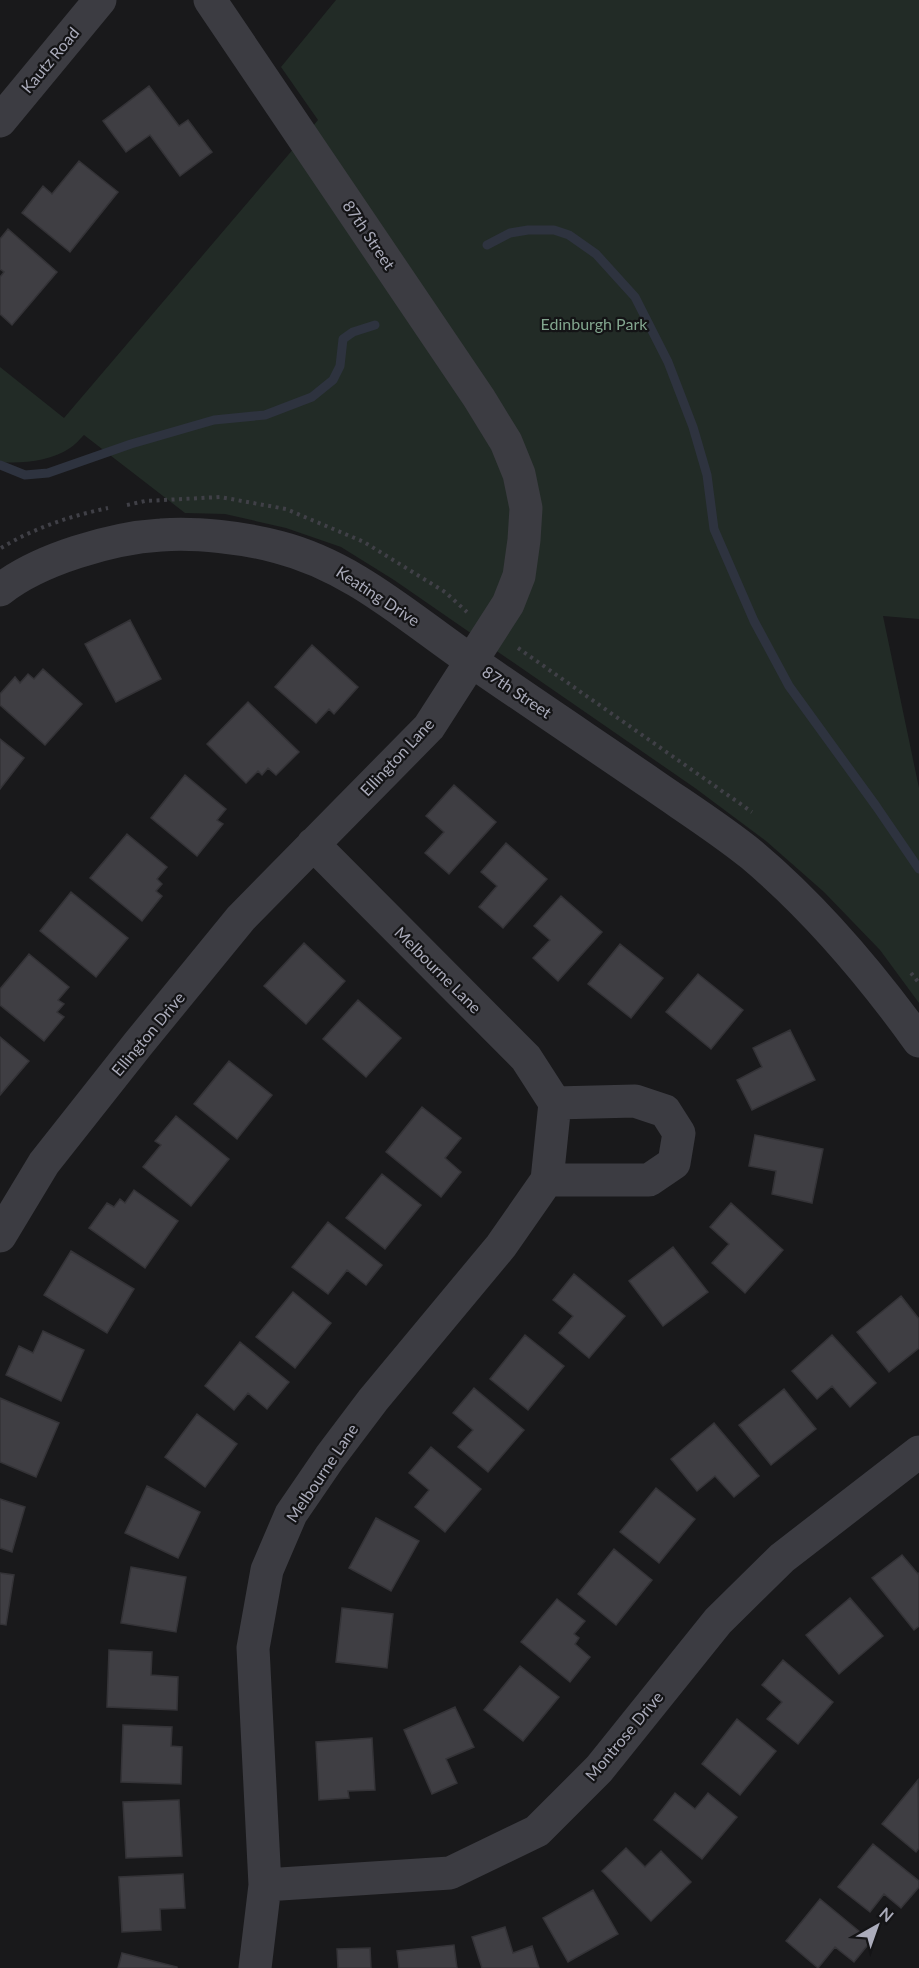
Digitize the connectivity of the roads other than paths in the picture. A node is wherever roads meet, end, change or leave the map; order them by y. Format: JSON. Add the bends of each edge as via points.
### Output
{"nodes":[{"id":1,"x":100,"y":0,"type":"edge"},
{"id":2,"x":210,"y":0,"type":"edge"},
{"id":3,"x":0,"y":121,"type":"edge"},
{"id":4,"x":0,"y":590,"type":"edge"},
{"id":5,"x":471,"y":661,"type":"junction"},
{"id":6,"x":312,"y":844,"type":"junction"},
{"id":7,"x":919,"y":1041,"type":"edge"},
{"id":8,"x":555,"y":1103,"type":"junction"},
{"id":9,"x":547,"y":1180,"type":"junction"},
{"id":10,"x":0,"y":1236,"type":"edge"},
{"id":11,"x":919,"y":1452,"type":"edge"},
{"id":12,"x":265,"y":1885,"type":"junction"},
{"id":13,"x":255,"y":1968,"type":"edge"}],
"edges":[{"from":1,"to":3,"type":"street","name":"Kautz Road"},
{"from":2,"to":5,"type":"street","name":"87th Street","via":[[479,398],[506,442],[519,474],[526,508],[519,576],[508,604]]},
{"from":4,"to":5,"type":"street","name":"Keating Drive","via":[[48,563],[102,545],[162,535],[222,537],[278,547],[335,568],[388,600]]},
{"from":5,"to":6,"type":"street","name":"Ellington Lane","via":[[429,727]]},
{"from":5,"to":7,"type":"street","name":"87th Street","via":[[751,855],[839,940]]},
{"from":6,"to":8,"type":"street","name":"Melbourne Lane","via":[[526,1058]]},
{"from":6,"to":10,"type":"street","name":"Ellington Drive","via":[[241,918],[44,1162]]},
{"from":8,"to":9,"type":"street","name":"Melbourne Lane"},
{"from":8,"to":9,"type":"street","via":[[635,1101],[665,1111],[679,1133],[674,1163],[649,1180]]},
{"from":9,"to":12,"type":"street","name":"Melbourne Lane","via":[[501,1246],[330,1457],[291,1514],[267,1570],[253,1648]]},
{"from":11,"to":12,"type":"street","name":"Montrose Drive","via":[[783,1558],[717,1621],[599,1769],[537,1831],[450,1873]]},
{"from":12,"to":13,"type":"street","name":"Melbourne Lane"}]}
